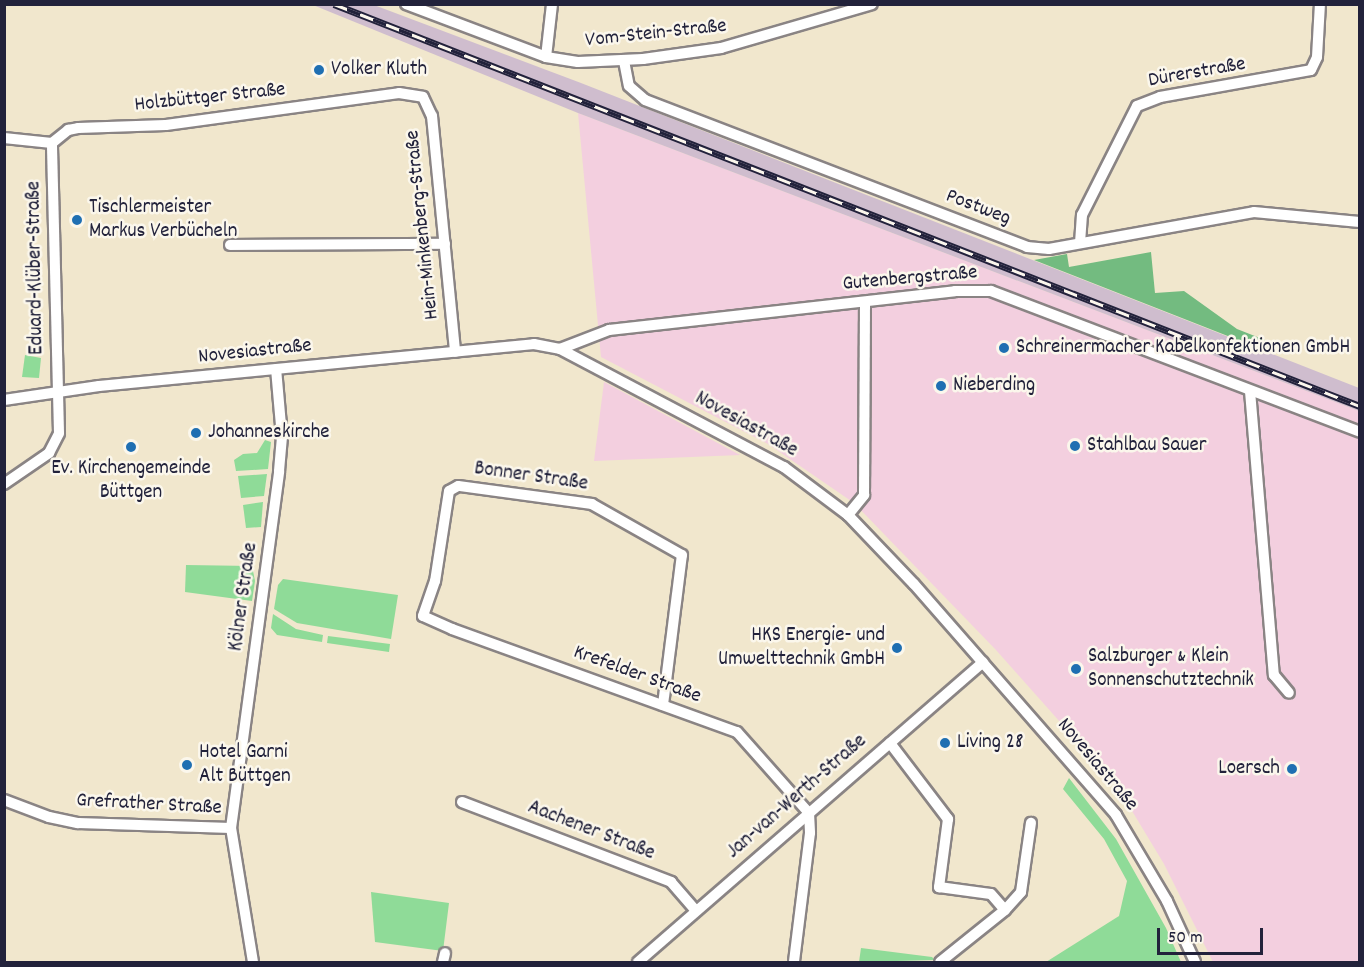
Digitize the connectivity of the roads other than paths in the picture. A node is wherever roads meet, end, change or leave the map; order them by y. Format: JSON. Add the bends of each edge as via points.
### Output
{"nodes":[{"id":1,"x":406,"y":4,"type":"edge"},
{"id":2,"x":552,"y":4,"type":"edge"},
{"id":3,"x":872,"y":4,"type":"edge"},
{"id":4,"x":1320,"y":4,"type":"edge"},
{"id":5,"x":546,"y":57,"type":"junction"},
{"id":6,"x":624,"y":61,"type":"junction"},
{"id":7,"x":423,"y":97,"type":"joint"},
{"id":8,"x":4,"y":138,"type":"edge"},
{"id":9,"x":52,"y":143,"type":"junction"},
{"id":10,"x":1359,"y":222,"type":"edge"},
{"id":11,"x":1080,"y":243,"type":"junction"},
{"id":12,"x":445,"y":244,"type":"junction"},
{"id":13,"x":230,"y":245,"type":"dead end"},
{"id":14,"x":866,"y":302,"type":"junction"},
{"id":15,"x":560,"y":349,"type":"junction"},
{"id":16,"x":455,"y":352,"type":"junction"},
{"id":17,"x":276,"y":369,"type":"junction"},
{"id":18,"x":1250,"y":391,"type":"junction"},
{"id":19,"x":58,"y":392,"type":"junction"},
{"id":20,"x":4,"y":400,"type":"edge"},
{"id":21,"x":1359,"y":432,"type":"edge"},
{"id":22,"x":4,"y":484,"type":"edge"},
{"id":23,"x":848,"y":515,"type":"junction"},
{"id":24,"x":423,"y":616,"type":"joint"},
{"id":25,"x":983,"y":662,"type":"junction"},
{"id":26,"x":1289,"y":693,"type":"dead end"},
{"id":27,"x":663,"y":705,"type":"junction"},
{"id":28,"x":890,"y":743,"type":"junction"},
{"id":29,"x":4,"y":800,"type":"edge"},
{"id":30,"x":462,"y":802,"type":"dead end"},
{"id":31,"x":809,"y":813,"type":"junction"},
{"id":32,"x":1031,"y":823,"type":"dead end"},
{"id":33,"x":231,"y":828,"type":"junction"},
{"id":34,"x":696,"y":910,"type":"junction"},
{"id":35,"x":1005,"y":910,"type":"junction"},
{"id":36,"x":253,"y":963,"type":"edge"},
{"id":37,"x":638,"y":963,"type":"edge"},
{"id":38,"x":794,"y":963,"type":"edge"},
{"id":39,"x":940,"y":963,"type":"edge"},
{"id":40,"x":1195,"y":963,"type":"edge"}],
"edges":[{"from":1,"to":5,"type":"street","name":"Vom-Stein-Straße"},
{"from":2,"to":5,"type":"street"},
{"from":3,"to":6,"type":"street","name":"Vom-Stein-Straße","via":[[738,45]]},
{"from":4,"to":11,"type":"street","name":"Dürerstraße","via":[[1317,60],[1311,70],[1161,97],[1137,106],[1082,215]]},
{"from":5,"to":6,"type":"street","name":"Vom-Stein-Straße","via":[[578,62]]},
{"from":6,"to":11,"type":"street","name":"Postweg","via":[[629,86],[645,100],[1019,245],[1042,249]]},
{"from":7,"to":9,"type":"street","name":"Holzbüttger Straße","via":[[399,93],[166,126],[78,128],[68,130]]},
{"from":7,"to":12,"type":"street","name":"Hein-Minkenberg-Straße","via":[[432,116]]},
{"from":8,"to":9,"type":"street"},
{"from":9,"to":19,"type":"street","name":"Eduard-Klüber-Straße"},
{"from":10,"to":11,"type":"street","name":"Postweg","via":[[1254,212]]},
{"from":12,"to":13,"type":"street"},
{"from":12,"to":16,"type":"street","name":"Hein-Minkenberg-Straße"},
{"from":14,"to":15,"type":"street","name":"Gutenbergstraße","via":[[609,330]]},
{"from":14,"to":18,"type":"street","name":"Gutenbergstraße","via":[[991,291]]},
{"from":14,"to":23,"type":"street","via":[[864,495]]},
{"from":15,"to":16,"type":"street","name":"Novesiastraße","via":[[534,344]]},
{"from":15,"to":23,"type":"street","name":"Novesiastraße","via":[[782,466]]},
{"from":16,"to":17,"type":"street","name":"Novesiastraße"},
{"from":17,"to":19,"type":"street","name":"Novesiastraße"},
{"from":17,"to":33,"type":"street","name":"Kölner Straße","via":[[282,437],[279,471]]},
{"from":18,"to":21,"type":"street","name":"Gutenbergstraße"},
{"from":18,"to":26,"type":"street","via":[[1275,675]]},
{"from":19,"to":20,"type":"street","name":"Novesiastraße"},
{"from":19,"to":22,"type":"street","name":"Eduard-Klüber-Straße","via":[[56,444]]},
{"from":23,"to":25,"type":"street","name":"Novesiastraße"},
{"from":24,"to":27,"type":"street","name":"Krefelder Straße"},
{"from":24,"to":27,"type":"street","name":"Bonner Straße","via":[[435,581],[449,491],[458,486],[592,504],[682,555]]},
{"from":25,"to":28,"type":"street","name":"Jan-van-Werth-Straße"},
{"from":25,"to":40,"type":"street","name":"Novesiastraße","via":[[1116,815],[1167,901]]},
{"from":27,"to":31,"type":"street","name":"Krefelder Straße","via":[[741,734]]},
{"from":28,"to":31,"type":"street","name":"Jan-van-Werth-Straße"},
{"from":28,"to":35,"type":"street","via":[[948,819],[939,887],[991,894]]},
{"from":29,"to":33,"type":"street","name":"Grefrather Straße","via":[[78,823]]},
{"from":30,"to":34,"type":"street","name":"Aachener Straße","via":[[671,882]]},
{"from":31,"to":34,"type":"street","name":"Jan-van-Werth-Straße"},
{"from":31,"to":38,"type":"street"},
{"from":32,"to":35,"type":"street","via":[[1021,892]]},
{"from":33,"to":36,"type":"street","name":"Grefrather Straße"},
{"from":34,"to":37,"type":"street","name":"Jan-van-Werth-Straße"},
{"from":35,"to":39,"type":"street"}]}
